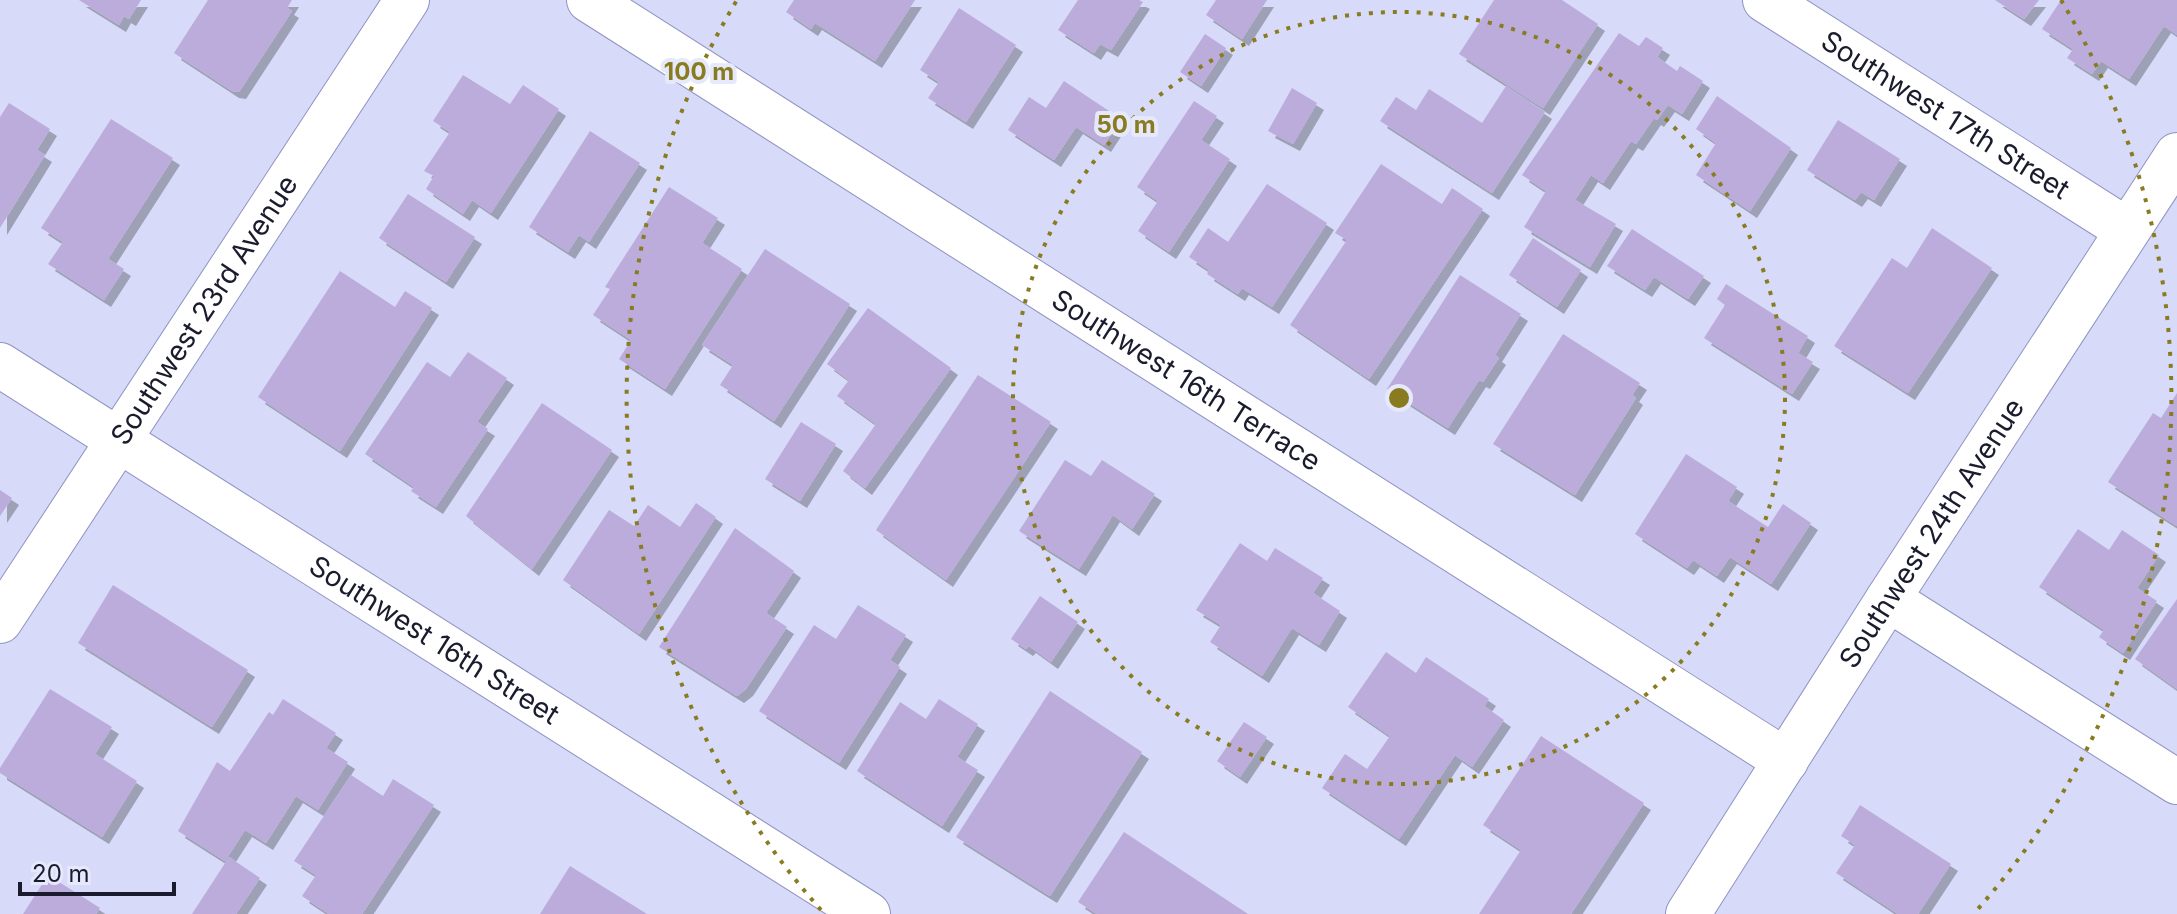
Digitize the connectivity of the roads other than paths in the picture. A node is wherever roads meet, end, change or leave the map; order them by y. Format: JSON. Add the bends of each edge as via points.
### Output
{"nodes":[{"id":1,"x":407,"y":0,"type":"edge"},
{"id":2,"x":589,"y":0,"type":"edge"},
{"id":3,"x":1765,"y":0,"type":"edge"},
{"id":4,"x":2177,"y":155,"type":"edge"},
{"id":5,"x":2127,"y":230,"type":"junction"},
{"id":6,"x":0,"y":365,"type":"edge"},
{"id":7,"x":119,"y":440,"type":"junction"},
{"id":8,"x":1888,"y":599,"type":"junction"},
{"id":9,"x":0,"y":621,"type":"edge"},
{"id":10,"x":1786,"y":761,"type":"junction"},
{"id":11,"x":2177,"y":782,"type":"edge"},
{"id":12,"x":868,"y":914,"type":"edge"},
{"id":13,"x":1688,"y":914,"type":"edge"}],
"edges":[{"from":1,"to":7,"type":"street","name":"Southwest 23rd Avenue"},
{"from":2,"to":10,"type":"street","name":"Southwest 16th Terrace"},
{"from":3,"to":5,"type":"street","name":"Southwest 17th Street"},
{"from":4,"to":5,"type":"street","name":"Southwest 24th Avenue"},
{"from":5,"to":8,"type":"street","name":"Southwest 24th Avenue"},
{"from":6,"to":7,"type":"street","name":"Southwest 16th Street"},
{"from":7,"to":9,"type":"street","name":"Southwest 23rd Avenue"},
{"from":7,"to":12,"type":"street","name":"Southwest 16th Street"},
{"from":8,"to":10,"type":"street","name":"Southwest 24th Avenue"},
{"from":8,"to":11,"type":"street"},
{"from":10,"to":13,"type":"street","name":"Southwest 24th Avenue"}]}
